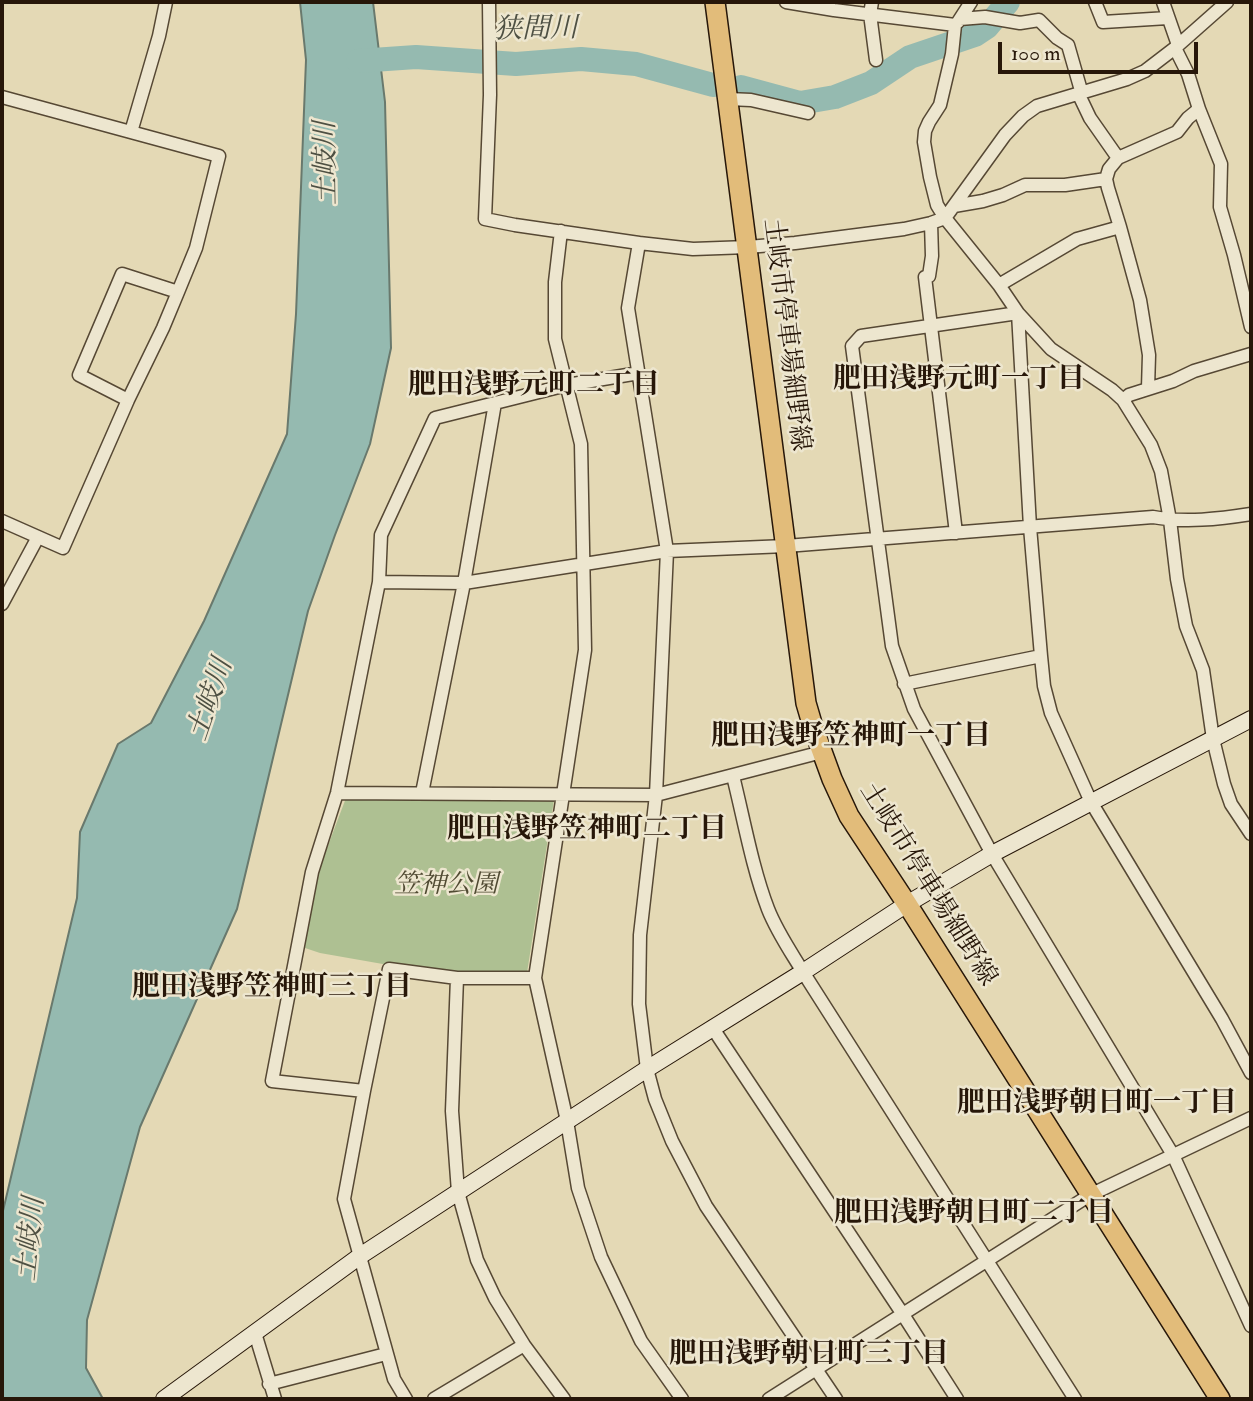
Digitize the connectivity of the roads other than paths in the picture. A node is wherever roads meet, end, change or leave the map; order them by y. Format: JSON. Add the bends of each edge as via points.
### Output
{"nodes":[{"id":1,"x":166,"y":2,"type":"edge"},
{"id":2,"x":489,"y":2,"type":"edge"},
{"id":3,"x":715,"y":2,"type":"edge"},
{"id":4,"x":788,"y":2,"type":"edge"},
{"id":5,"x":971,"y":2,"type":"edge"},
{"id":6,"x":1095,"y":2,"type":"edge"},
{"id":7,"x":1163,"y":2,"type":"edge"},
{"id":8,"x":1227,"y":2,"type":"edge"},
{"id":9,"x":871,"y":8,"type":"edge"},
{"id":10,"x":1168,"y":18,"type":"junction"},
{"id":11,"x":956,"y":26,"type":"junction"},
{"id":12,"x":1176,"y":46,"type":"junction"},
{"id":13,"x":876,"y":60,"type":"dead end"},
{"id":14,"x":1081,"y":94,"type":"junction"},
{"id":15,"x":2,"y":97,"type":"edge"},
{"id":16,"x":728,"y":99,"type":"junction"},
{"id":17,"x":1199,"y":109,"type":"junction"},
{"id":18,"x":808,"y":113,"type":"dead end"},
{"id":19,"x":131,"y":132,"type":"junction"},
{"id":20,"x":1118,"y":158,"type":"junction"},
{"id":21,"x":1106,"y":179,"type":"junction"},
{"id":22,"x":954,"y":206,"type":"junction"},
{"id":23,"x":945,"y":218,"type":"junction"},
{"id":24,"x":931,"y":223,"type":"junction"},
{"id":25,"x":1120,"y":227,"type":"junction"},
{"id":26,"x":561,"y":231,"type":"junction"},
{"id":27,"x":639,"y":243,"type":"junction"},
{"id":28,"x":748,"y":247,"type":"junction"},
{"id":29,"x":999,"y":285,"type":"junction"},
{"id":30,"x":178,"y":292,"type":"junction"},
{"id":31,"x":1018,"y":313,"type":"junction"},
{"id":32,"x":932,"y":327,"type":"junction"},
{"id":33,"x":1251,"y":327,"type":"edge"},
{"id":34,"x":1251,"y":354,"type":"edge"},
{"id":35,"x":639,"y":373,"type":"junction"},
{"id":36,"x":567,"y":385,"type":"junction"},
{"id":37,"x":1148,"y":388,"type":"junction"},
{"id":38,"x":128,"y":400,"type":"junction"},
{"id":39,"x":1123,"y":400,"type":"junction"},
{"id":40,"x":495,"y":403,"type":"junction"},
{"id":41,"x":1251,"y":514,"type":"edge"},
{"id":42,"x":1170,"y":520,"type":"junction"},
{"id":43,"x":2,"y":521,"type":"edge"},
{"id":44,"x":1030,"y":527,"type":"junction"},
{"id":45,"x":956,"y":533,"type":"junction"},
{"id":46,"x":38,"y":537,"type":"junction"},
{"id":47,"x":877,"y":539,"type":"junction"},
{"id":48,"x":786,"y":546,"type":"junction"},
{"id":49,"x":667,"y":551,"type":"junction"},
{"id":50,"x":584,"y":565,"type":"junction"},
{"id":51,"x":379,"y":582,"type":"junction"},
{"id":52,"x":464,"y":583,"type":"junction"},
{"id":53,"x":2,"y":604,"type":"edge"},
{"id":54,"x":1041,"y":656,"type":"junction"},
{"id":55,"x":904,"y":684,"type":"junction"},
{"id":56,"x":1251,"y":719,"type":"edge"},
{"id":57,"x":1213,"y":738,"type":"junction"},
{"id":58,"x":822,"y":752,"type":"junction"},
{"id":59,"x":733,"y":776,"type":"junction"},
{"id":60,"x":337,"y":793,"type":"junction"},
{"id":61,"x":422,"y":793,"type":"junction"},
{"id":62,"x":564,"y":794,"type":"junction"},
{"id":63,"x":656,"y":795,"type":"junction"},
{"id":64,"x":1091,"y":802,"type":"junction"},
{"id":65,"x":1251,"y":834,"type":"edge"},
{"id":66,"x":992,"y":854,"type":"junction"},
{"id":67,"x":907,"y":904,"type":"junction"},
{"id":68,"x":803,"y":972,"type":"junction"},
{"id":69,"x":457,"y":978,"type":"junction"},
{"id":70,"x":535,"y":978,"type":"junction"},
{"id":71,"x":712,"y":1027,"type":"junction"},
{"id":72,"x":647,"y":1069,"type":"junction"},
{"id":73,"x":1251,"y":1073,"type":"edge"},
{"id":74,"x":364,"y":1091,"type":"junction"},
{"id":75,"x":1251,"y":1118,"type":"edge"},
{"id":76,"x":567,"y":1121,"type":"junction"},
{"id":77,"x":1173,"y":1155,"type":"junction"},
{"id":78,"x":458,"y":1192,"type":"junction"},
{"id":79,"x":1090,"y":1195,"type":"junction"},
{"id":80,"x":360,"y":1256,"type":"junction"},
{"id":81,"x":987,"y":1260,"type":"junction"},
{"id":82,"x":902,"y":1313,"type":"junction"},
{"id":83,"x":1251,"y":1326,"type":"edge"},
{"id":84,"x":251,"y":1336,"type":"junction"},
{"id":85,"x":524,"y":1345,"type":"junction"},
{"id":86,"x":386,"y":1354,"type":"junction"},
{"id":87,"x":816,"y":1369,"type":"junction"},
{"id":88,"x":270,"y":1384,"type":"junction"},
{"id":89,"x":164,"y":1399,"type":"edge"},
{"id":90,"x":275,"y":1399,"type":"edge"},
{"id":91,"x":406,"y":1399,"type":"edge"},
{"id":92,"x":434,"y":1399,"type":"edge"},
{"id":93,"x":564,"y":1399,"type":"edge"},
{"id":94,"x":682,"y":1399,"type":"edge"},
{"id":95,"x":769,"y":1399,"type":"edge"},
{"id":96,"x":836,"y":1399,"type":"edge"},
{"id":97,"x":957,"y":1399,"type":"edge"},
{"id":98,"x":1075,"y":1399,"type":"edge"},
{"id":99,"x":1220,"y":1399,"type":"edge"}],
"edges":[{"from":1,"to":19,"type":"street"},
{"from":2,"to":26,"type":"street","via":[[485,219]]},
{"from":3,"to":16,"type":"main road","name":"土岐市停車場細野線"},
{"from":4,"to":9,"type":"street"},
{"from":5,"to":11,"type":"street"},
{"from":6,"to":10,"type":"street","via":[[1103,22]]},
{"from":7,"to":10,"type":"street"},
{"from":8,"to":12,"type":"street"},
{"from":9,"to":11,"type":"street"},
{"from":9,"to":13,"type":"street"},
{"from":10,"to":12,"type":"street"},
{"from":11,"to":14,"type":"street","via":[[985,17],[1020,23],[1039,20],[1068,45]]},
{"from":11,"to":23,"type":"street","via":[[940,106],[929,122],[924,142],[937,205]]},
{"from":12,"to":14,"type":"street","via":[[1144,71]]},
{"from":12,"to":17,"type":"street"},
{"from":14,"to":20,"type":"street","via":[[1090,118]]},
{"from":14,"to":22,"type":"street","via":[[1037,106],[1023,116]]},
{"from":15,"to":19,"type":"street"},
{"from":16,"to":18,"type":"street"},
{"from":16,"to":28,"type":"main road","name":"土岐市停車場細野線"},
{"from":17,"to":20,"type":"street","via":[[1177,132]]},
{"from":17,"to":33,"type":"street","via":[[1221,164],[1220,207]]},
{"from":19,"to":30,"type":"street","via":[[219,156],[196,248]]},
{"from":20,"to":21,"type":"street"},
{"from":21,"to":22,"type":"street","via":[[1025,185]]},
{"from":21,"to":25,"type":"street"},
{"from":22,"to":23,"type":"street"},
{"from":23,"to":24,"type":"street"},
{"from":23,"to":29,"type":"street"},
{"from":24,"to":28,"type":"street"},
{"from":24,"to":32,"type":"street","via":[[931,267],[925,277]]},
{"from":25,"to":29,"type":"street","via":[[1077,239]]},
{"from":25,"to":37,"type":"street","via":[[1149,355]]},
{"from":26,"to":27,"type":"street"},
{"from":26,"to":36,"type":"street","via":[[555,340]]},
{"from":27,"to":28,"type":"street","via":[[693,249]]},
{"from":27,"to":35,"type":"street","via":[[628,308]]},
{"from":28,"to":48,"type":"main road","name":"土岐市停車場細野線"},
{"from":29,"to":31,"type":"street"},
{"from":30,"to":38,"type":"street"},
{"from":30,"to":38,"type":"street","via":[[122,274],[79,375]]},
{"from":31,"to":32,"type":"street"},
{"from":31,"to":39,"type":"street","via":[[1051,349]]},
{"from":31,"to":44,"type":"street"},
{"from":32,"to":45,"type":"street"},
{"from":32,"to":47,"type":"street","via":[[861,336],[852,346]]},
{"from":34,"to":37,"type":"street"},
{"from":35,"to":36,"type":"street"},
{"from":35,"to":49,"type":"street"},
{"from":36,"to":40,"type":"street"},
{"from":36,"to":50,"type":"street","via":[[581,444]]},
{"from":37,"to":39,"type":"street"},
{"from":38,"to":46,"type":"street","via":[[63,548]]},
{"from":39,"to":42,"type":"street","via":[[1151,445]]},
{"from":40,"to":51,"type":"street","via":[[435,418],[382,535]]},
{"from":40,"to":52,"type":"street"},
{"from":41,"to":42,"type":"street"},
{"from":42,"to":44,"type":"street","via":[[1153,517]]},
{"from":42,"to":57,"type":"street","via":[[1186,626],[1203,670]]},
{"from":43,"to":46,"type":"street"},
{"from":44,"to":45,"type":"street"},
{"from":44,"to":54,"type":"street"},
{"from":45,"to":47,"type":"street"},
{"from":46,"to":53,"type":"street"},
{"from":47,"to":48,"type":"street"},
{"from":47,"to":55,"type":"street","via":[[892,646]]},
{"from":48,"to":49,"type":"street"},
{"from":48,"to":58,"type":"main road","name":"土岐市停車場細野線","via":[[806,703]]},
{"from":49,"to":50,"type":"street"},
{"from":49,"to":63,"type":"street"},
{"from":50,"to":52,"type":"street"},
{"from":50,"to":62,"type":"street","via":[[585,650]]},
{"from":51,"to":52,"type":"street"},
{"from":51,"to":60,"type":"street"},
{"from":52,"to":61,"type":"street"},
{"from":54,"to":55,"type":"street"},
{"from":54,"to":64,"type":"street","via":[[1051,713]]},
{"from":55,"to":66,"type":"street"},
{"from":56,"to":57,"type":"street"},
{"from":57,"to":64,"type":"street"},
{"from":57,"to":65,"type":"street","via":[[1231,804]]},
{"from":58,"to":59,"type":"street"},
{"from":58,"to":67,"type":"main road","name":"土岐市停車場細野線","via":[[849,816]]},
{"from":59,"to":63,"type":"street"},
{"from":59,"to":68,"type":"street","via":[[769,911]]},
{"from":60,"to":61,"type":"street"},
{"from":60,"to":74,"type":"street","via":[[312,872],[272,1081]]},
{"from":61,"to":62,"type":"street"},
{"from":62,"to":63,"type":"street"},
{"from":62,"to":70,"type":"street"},
{"from":63,"to":72,"type":"street","via":[[640,935],[639,1004]]},
{"from":64,"to":66,"type":"street"},
{"from":64,"to":73,"type":"street"},
{"from":66,"to":67,"type":"street"},
{"from":66,"to":77,"type":"street"},
{"from":67,"to":68,"type":"street"},
{"from":67,"to":79,"type":"main road","name":"土岐市停車場細野線"},
{"from":68,"to":71,"type":"street"},
{"from":68,"to":81,"type":"street"},
{"from":69,"to":70,"type":"street"},
{"from":69,"to":74,"type":"street","via":[[389,969]]},
{"from":69,"to":78,"type":"street","via":[[452,1111]]},
{"from":70,"to":76,"type":"street"},
{"from":71,"to":72,"type":"street"},
{"from":71,"to":82,"type":"street"},
{"from":72,"to":76,"type":"street"},
{"from":72,"to":87,"type":"street","via":[[672,1141],[706,1206]]},
{"from":74,"to":80,"type":"street","via":[[344,1199]]},
{"from":75,"to":77,"type":"street"},
{"from":76,"to":78,"type":"street"},
{"from":76,"to":94,"type":"street","via":[[578,1188],[601,1257],[641,1341]]},
{"from":77,"to":79,"type":"street"},
{"from":77,"to":83,"type":"street"},
{"from":78,"to":80,"type":"street"},
{"from":78,"to":85,"type":"street","via":[[477,1260]]},
{"from":79,"to":81,"type":"street"},
{"from":79,"to":99,"type":"main road","name":"土岐市停車場細野線"},
{"from":80,"to":84,"type":"street"},
{"from":80,"to":86,"type":"street"},
{"from":81,"to":82,"type":"street"},
{"from":81,"to":98,"type":"street"},
{"from":82,"to":87,"type":"street"},
{"from":82,"to":97,"type":"street"},
{"from":84,"to":88,"type":"street"},
{"from":84,"to":89,"type":"street"},
{"from":85,"to":92,"type":"street"},
{"from":85,"to":93,"type":"street"},
{"from":86,"to":88,"type":"street"},
{"from":86,"to":91,"type":"street"},
{"from":87,"to":95,"type":"street"},
{"from":87,"to":96,"type":"street"},
{"from":88,"to":90,"type":"street"}]}
